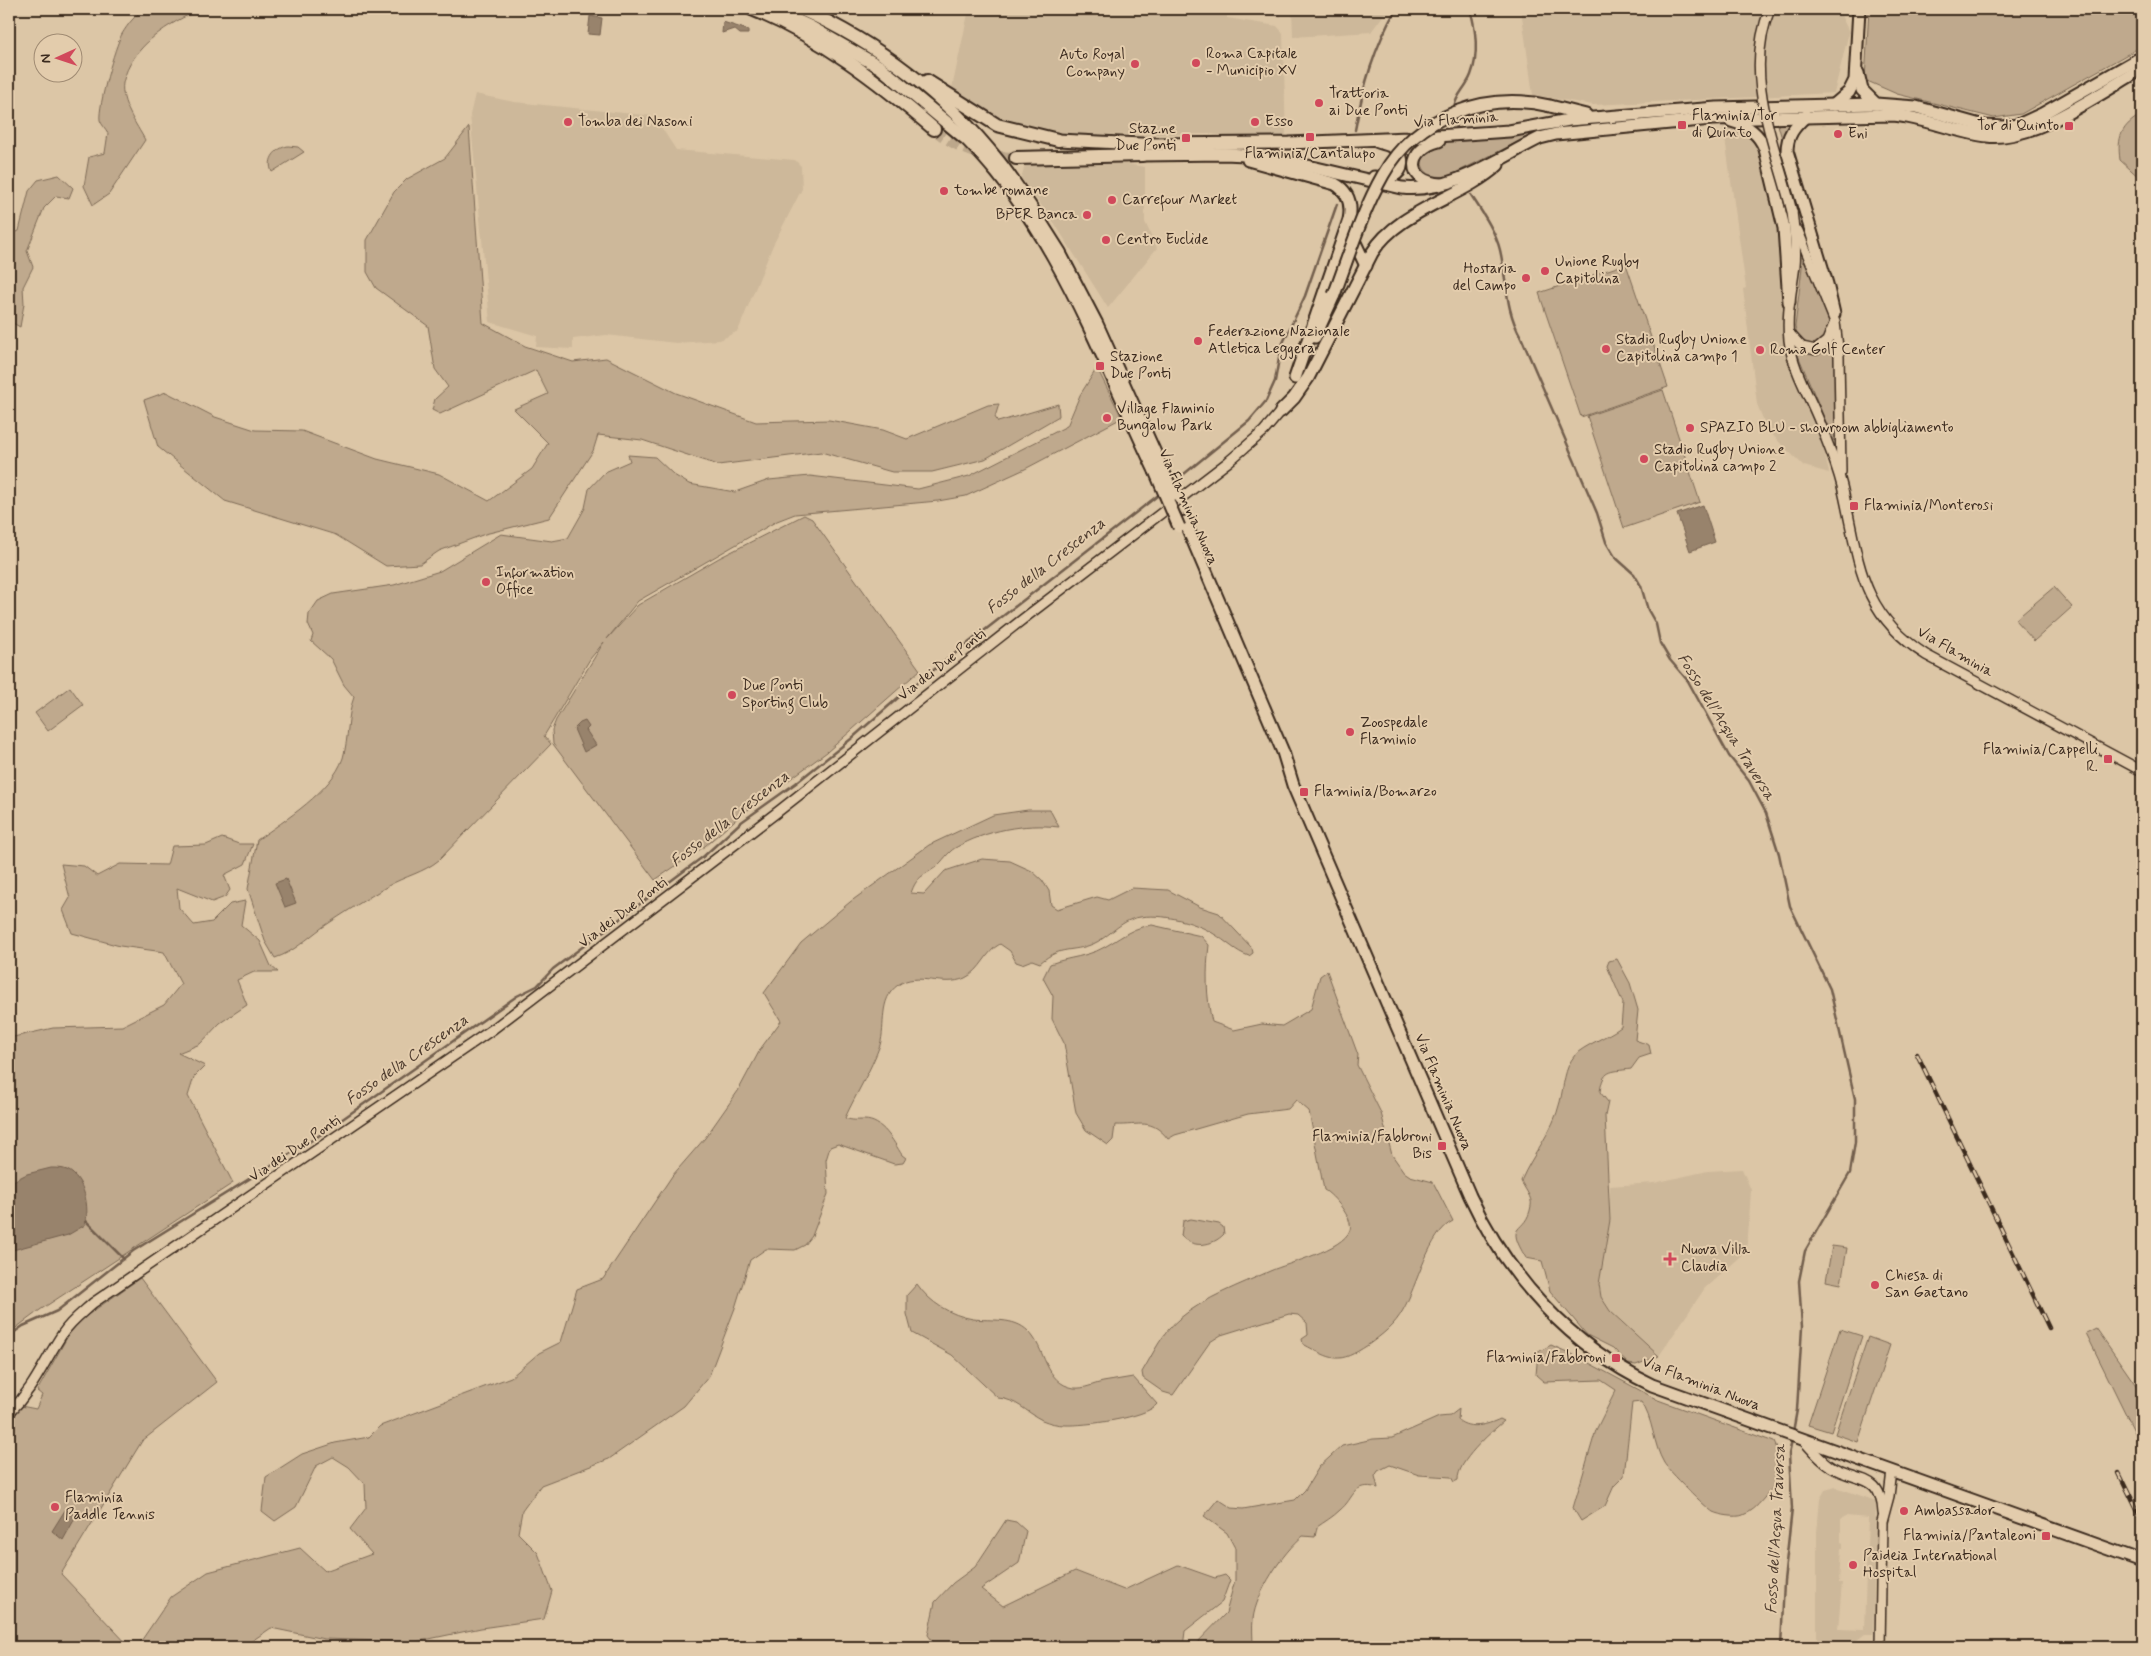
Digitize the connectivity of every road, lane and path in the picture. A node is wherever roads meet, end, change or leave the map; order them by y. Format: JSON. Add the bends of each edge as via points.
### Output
{"nodes":[{"id":1,"x":752,"y":9,"type":"edge"},
{"id":2,"x":771,"y":9,"type":"edge"},
{"id":3,"x":801,"y":9,"type":"edge"},
{"id":4,"x":1770,"y":9,"type":"edge"},
{"id":5,"x":1858,"y":11,"type":"edge"},
{"id":6,"x":2142,"y":57,"type":"edge"},
{"id":7,"x":903,"y":68,"type":"junction"},
{"id":8,"x":2142,"y":68,"type":"edge"},
{"id":9,"x":1857,"y":69,"type":"junction"},
{"id":10,"x":1876,"y":104,"type":"junction"},
{"id":11,"x":1834,"y":105,"type":"junction"},
{"id":12,"x":1806,"y":116,"type":"junction"},
{"id":13,"x":1720,"y":118,"type":"junction"},
{"id":14,"x":1600,"y":119,"type":"junction"},
{"id":15,"x":934,"y":130,"type":"tunnel mouth"},
{"id":16,"x":1455,"y":135,"type":"junction"},
{"id":17,"x":964,"y":137,"type":"joint"},
{"id":18,"x":1372,"y":139,"type":"junction"},
{"id":19,"x":1058,"y":140,"type":"joint"},
{"id":20,"x":1225,"y":154,"type":"junction"},
{"id":21,"x":1142,"y":155,"type":"joint"},
{"id":22,"x":1506,"y":156,"type":"junction"},
{"id":23,"x":1016,"y":158,"type":"tunnel mouth"},
{"id":24,"x":1359,"y":177,"type":"junction"},
{"id":25,"x":1451,"y":183,"type":"junction"},
{"id":26,"x":1792,"y":212,"type":"junction"},
{"id":27,"x":1349,"y":220,"type":"junction"},
{"id":28,"x":1060,"y":253,"type":"joint"},
{"id":29,"x":1366,"y":266,"type":"junction"},
{"id":30,"x":1789,"y":302,"type":"junction"},
{"id":31,"x":1834,"y":318,"type":"junction"},
{"id":32,"x":1789,"y":331,"type":"junction"},
{"id":33,"x":1295,"y":378,"type":"junction"},
{"id":34,"x":1281,"y":411,"type":"junction"},
{"id":35,"x":1158,"y":469,"type":"junction"},
{"id":36,"x":1842,"y":485,"type":"junction"},
{"id":37,"x":2142,"y":771,"type":"edge"},
{"id":38,"x":9,"y":1414,"type":"edge"},
{"id":39,"x":1803,"y":1439,"type":"junction"},
{"id":40,"x":1892,"y":1471,"type":"junction"},
{"id":41,"x":1882,"y":1522,"type":"junction"},
{"id":42,"x":2142,"y":1560,"type":"edge"},
{"id":43,"x":1880,"y":1647,"type":"edge"}],
"edges":[{"from":1,"to":15,"type":"highway","via":[[794,28],[861,69]]},
{"from":2,"to":17,"type":"highway","via":[[880,67]]},
{"from":3,"to":7,"type":"highway","via":[[860,39]]},
{"from":4,"to":26,"type":"street","name":"Via Flaminia","bridge":true,"via":[[1759,47],[1759,79]]},
{"from":5,"to":9,"type":"main road"},
{"from":6,"to":10,"type":"main road","name":"Via Flaminia","via":[[2042,114],[2011,126],[1984,126],[1916,107]]},
{"from":7,"to":19,"type":"highway","via":[[989,122],[1012,131]]},
{"from":7,"to":28,"type":"highway","via":[[988,148]]},
{"from":8,"to":12,"type":"main road","via":[[2048,122],[2016,135],[1994,137],[1976,134],[1902,116]]},
{"from":9,"to":10,"type":"main road","via":[[1862,90]]},
{"from":9,"to":11,"type":"main road","via":[[1849,92]]},
{"from":10,"to":11,"type":"main road","name":"Via Flaminia"},
{"from":11,"to":14,"type":"main road","name":"Via Flaminia","via":[[1716,108]]},
{"from":12,"to":13,"type":"main road"},
{"from":12,"to":31,"type":"main road","via":[[1792,130],[1787,151]]},
{"from":13,"to":22,"type":"main road","via":[[1556,134],[1540,138]]},
{"from":13,"to":30,"type":"main road","via":[[1746,126],[1758,136],[1765,149],[1784,228]]},
{"from":14,"to":16,"type":"main road","name":"Via Flaminia","via":[[1558,121],[1510,131]]},
{"from":14,"to":33,"type":"main road","bridge":true,"via":[[1515,101],[1482,104],[1445,116],[1411,139],[1377,185],[1334,294]]},
{"from":16,"to":18,"type":"main road","name":"Via Flaminia"},
{"from":16,"to":25,"type":"main road","via":[[1424,146],[1414,162],[1424,180]]},
{"from":17,"to":35,"type":"main road","name":"Via Flaminia Nuova","via":[[1007,185],[1056,264]]},
{"from":18,"to":19,"type":"main road","name":"Via Flaminia","via":[[1141,144]]},
{"from":18,"to":24,"type":"main road","via":[[1395,148],[1401,157],[1401,168],[1389,177]]},
{"from":20,"to":21,"type":"main road"},
{"from":20,"to":24,"type":"main road","via":[[1279,158]]},
{"from":20,"to":27,"type":"main road","via":[[1335,184],[1349,200]]},
{"from":21,"to":23,"type":"highway"},
{"from":22,"to":25,"type":"main road"},
{"from":22,"to":29,"type":"main road","via":[[1486,174],[1390,232],[1377,246]]},
{"from":24,"to":25,"type":"main road","via":[[1408,189]]},
{"from":26,"to":30,"type":"street","name":"Via Flaminia","via":[[1796,251]]},
{"from":26,"to":31,"type":"street","name":"Via Flaminia"},
{"from":27,"to":29,"type":"main road","via":[[1356,247]]},
{"from":27,"to":33,"type":"main road"},
{"from":28,"to":35,"type":"main road","name":"Via Flaminia Nuova","via":[[1097,324]]},
{"from":29,"to":34,"type":"main road","via":[[1308,378]]},
{"from":30,"to":32,"type":"street","name":"Via Flaminia"},
{"from":31,"to":32,"type":"street","via":[[1827,341],[1816,350],[1799,345]]},
{"from":31,"to":36,"type":"street","name":"Via Flaminia","via":[[1839,356]]},
{"from":32,"to":36,"type":"street","name":"Via Flaminia","via":[[1795,362],[1822,425]]},
{"from":33,"to":34,"type":"main road"},
{"from":34,"to":38,"type":"street","name":"Via dei Due Ponti","via":[[1264,431],[1228,462],[493,1029],[78,1316],[63,1333],[34,1384]]},
{"from":35,"to":39,"type":"main road","name":"Via Flaminia Nuova","bridge":true,"via":[[1265,729],[1288,772],[1470,1196],[1492,1240],[1546,1308],[1573,1334],[1612,1363],[1652,1385]]},
{"from":36,"to":37,"type":"street","name":"Via Flaminia","via":[[1861,573],[1878,608],[1903,638],[1930,658]]},
{"from":39,"to":40,"type":"main road","name":"Via Flaminia Nuova"},
{"from":39,"to":41,"type":"street","via":[[1832,1467],[1875,1486],[1882,1498]]},
{"from":40,"to":41,"type":"street"},
{"from":40,"to":42,"type":"main road","name":"Via Flaminia Nuova"},
{"from":41,"to":43,"type":"street"}]}
